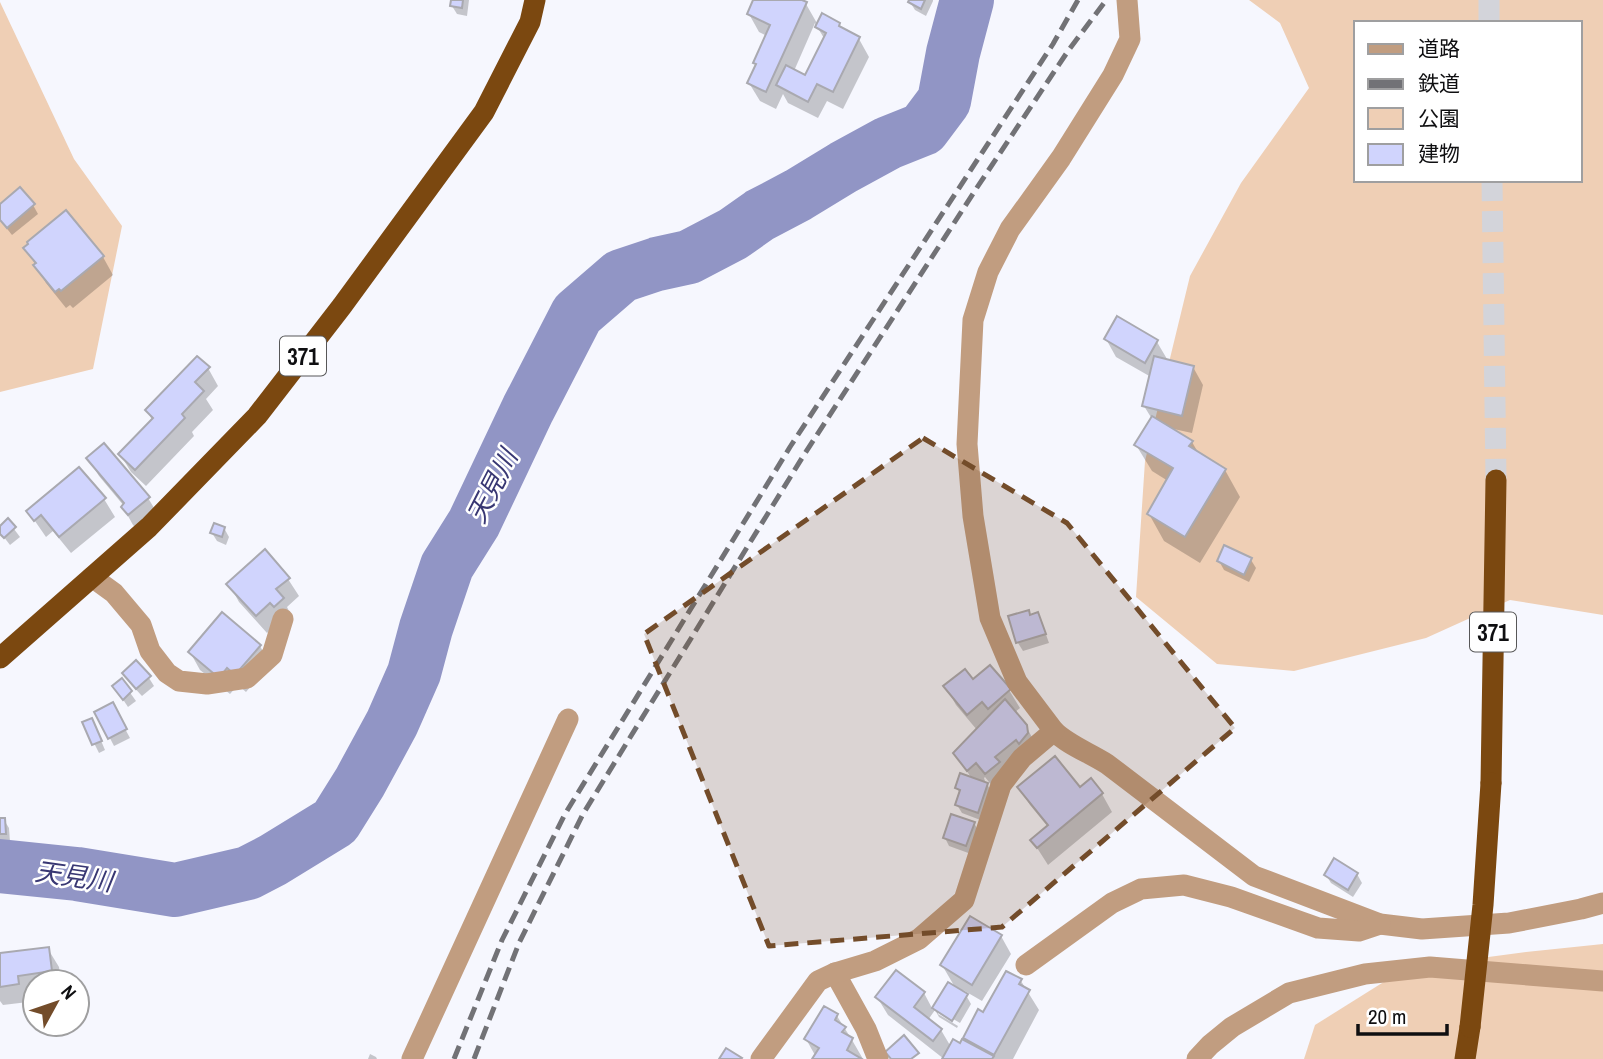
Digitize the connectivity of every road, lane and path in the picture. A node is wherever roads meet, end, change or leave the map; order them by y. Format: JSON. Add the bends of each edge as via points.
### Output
{"nodes":[{"id":1,"x":535,"y":0,"type":"edge"},
{"id":2,"x":1127,"y":0,"type":"edge"},
{"id":3,"x":1496,"y":480,"type":"tunnel mouth"},
{"id":4,"x":92,"y":577,"type":"junction"},
{"id":5,"x":283,"y":619,"type":"dead end"},
{"id":6,"x":0,"y":657,"type":"edge"},
{"id":7,"x":568,"y":719,"type":"dead end"},
{"id":8,"x":1054,"y":731,"type":"junction"},
{"id":9,"x":1603,"y":903,"type":"edge"},
{"id":10,"x":1380,"y":924,"type":"junction"},
{"id":11,"x":1026,"y":965,"type":"dead end"},
{"id":12,"x":835,"y":973,"type":"junction"},
{"id":13,"x":1603,"y":981,"type":"edge"},
{"id":14,"x":412,"y":1059,"type":"edge"},
{"id":15,"x":761,"y":1059,"type":"edge"},
{"id":16,"x":878,"y":1059,"type":"edge"},
{"id":17,"x":1197,"y":1059,"type":"edge"},
{"id":18,"x":1465,"y":1059,"type":"edge"}],
"edges":[{"from":1,"to":4,"type":"highway","number":"371","via":[[530,22],[484,112],[342,306],[257,416],[149,527]]},
{"from":2,"to":8,"type":"street","via":[[1130,39],[1113,75],[1010,229],[988,272],[974,320],[967,444],[974,528],[990,618],[1017,682]]},
{"from":3,"to":18,"type":"highway","number":"371","bridge":true,"via":[[1491,783]]},
{"from":4,"to":5,"type":"street","via":[[114,593],[141,625],[150,651],[178,681],[206,684],[247,678],[272,655]]},
{"from":4,"to":6,"type":"highway","number":"371"},
{"from":7,"to":14,"type":"street"},
{"from":8,"to":10,"type":"street","via":[[1108,764],[1254,876]]},
{"from":8,"to":12,"type":"street","via":[[1022,758],[1001,785],[964,900],[919,939],[875,961]]},
{"from":9,"to":10,"type":"street","via":[[1509,923],[1422,929]]},
{"from":10,"to":11,"type":"street","via":[[1359,931],[1318,928],[1184,885],[1141,889],[1112,902]]},
{"from":12,"to":15,"type":"street","via":[[818,981]]},
{"from":12,"to":16,"type":"street"},
{"from":13,"to":17,"type":"street","via":[[1430,967],[1365,974],[1289,993],[1232,1027]]}]}
